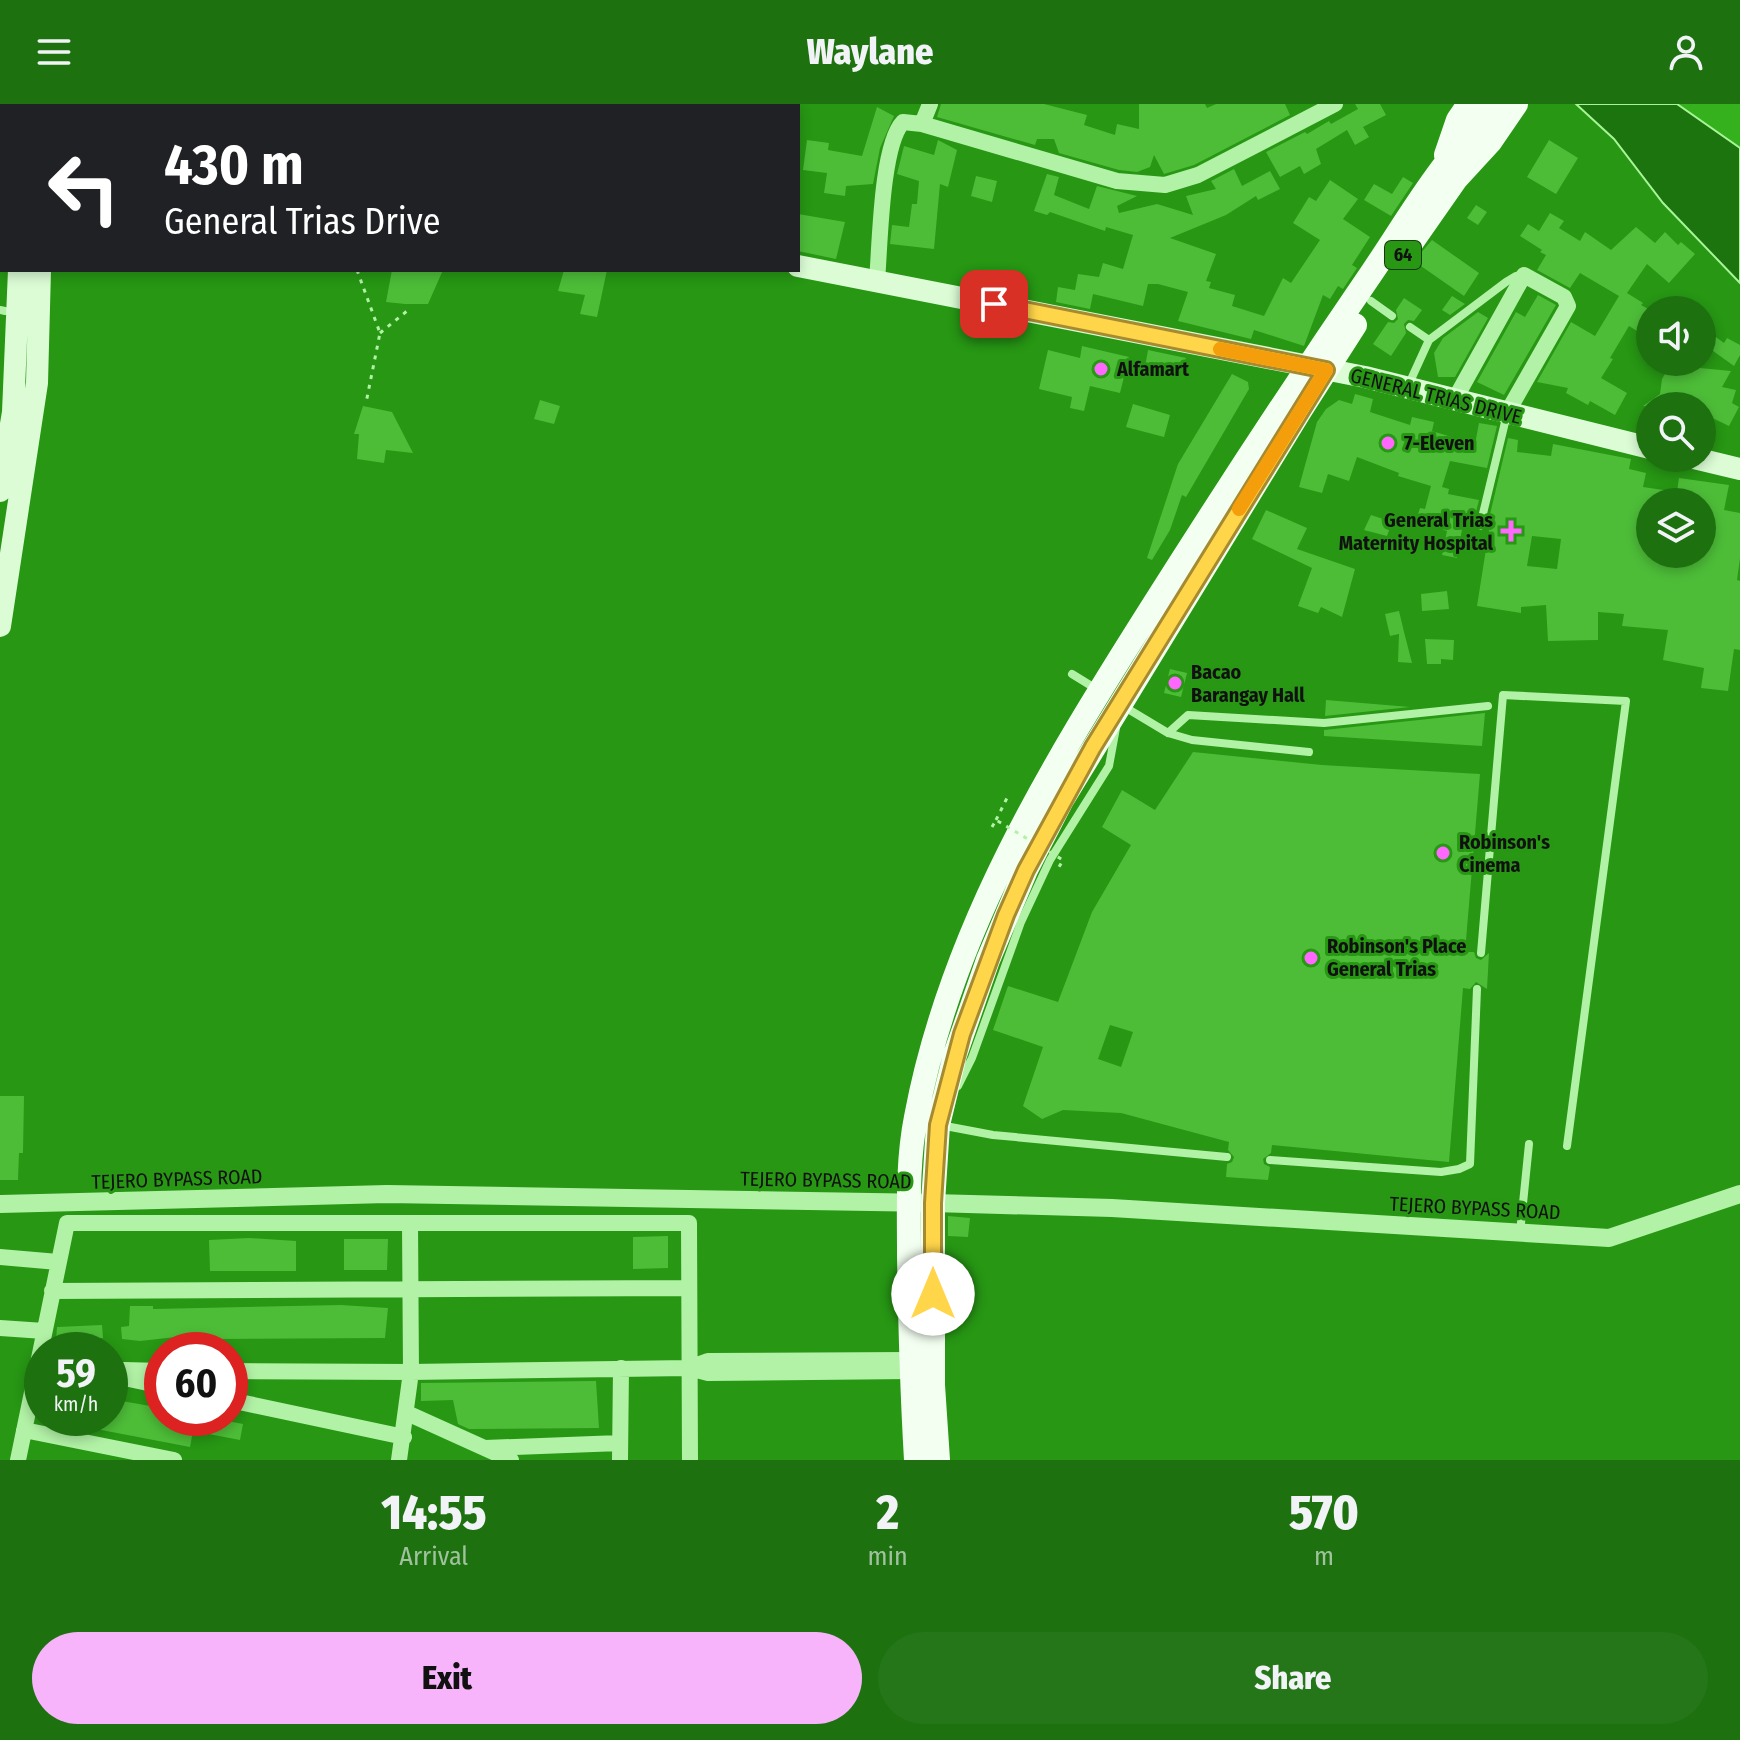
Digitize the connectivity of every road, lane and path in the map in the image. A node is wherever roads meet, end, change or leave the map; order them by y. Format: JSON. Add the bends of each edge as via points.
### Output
{"nodes":[{"id":1,"x":930,"y":104,"type":"edge"},
{"id":2,"x":1335,"y":104,"type":"edge"},
{"id":3,"x":1469,"y":104,"type":"edge"},
{"id":4,"x":1493,"y":104,"type":"edge"},
{"id":5,"x":1516,"y":104,"type":"edge"},
{"id":6,"x":922,"y":124,"type":"junction"},
{"id":7,"x":1480,"y":134,"type":"junction"},
{"id":8,"x":1448,"y":174,"type":"junction"},
{"id":9,"x":800,"y":266,"type":"edge"},
{"id":10,"x":19,"y":272,"type":"edge"},
{"id":11,"x":39,"y":272,"type":"edge"},
{"id":12,"x":358,"y":272,"type":"edge"},
{"id":13,"x":1524,"y":275,"type":"junction"},
{"id":14,"x":877,"y":281,"type":"junction"},
{"id":15,"x":1371,"y":301,"type":"junction"},
{"id":16,"x":407,"y":311,"type":"dead end"},
{"id":17,"x":16,"y":313,"type":"edge"},
{"id":18,"x":1392,"y":316,"type":"dead end"},
{"id":19,"x":1410,"y":327,"type":"dead end"},
{"id":20,"x":380,"y":333,"type":"junction"},
{"id":21,"x":1429,"y":340,"type":"junction"},
{"id":22,"x":1317,"y":368,"type":"junction"},
{"id":23,"x":1408,"y":387,"type":"junction"},
{"id":24,"x":1455,"y":399,"type":"junction"},
{"id":25,"x":366,"y":403,"type":"dead end"},
{"id":26,"x":1507,"y":413,"type":"junction"},
{"id":27,"x":1636,"y":445,"type":"edge"},
{"id":28,"x":1716,"y":463,"type":"edge"},
{"id":29,"x":1740,"y":469,"type":"edge"},
{"id":30,"x":0,"y":491,"type":"edge"},
{"id":31,"x":1480,"y":526,"type":"dead end"},
{"id":32,"x":0,"y":626,"type":"edge"},
{"id":33,"x":1072,"y":674,"type":"dead end"},
{"id":34,"x":1109,"y":697,"type":"junction"},
{"id":35,"x":1488,"y":706,"type":"dead end"},
{"id":36,"x":1168,"y":733,"type":"junction"},
{"id":37,"x":1309,"y":752,"type":"dead end"},
{"id":38,"x":1485,"y":762,"type":"dead end"},
{"id":39,"x":1496,"y":765,"type":"junction"},
{"id":40,"x":1008,"y":796,"type":"dead end"},
{"id":41,"x":996,"y":820,"type":"junction"},
{"id":42,"x":992,"y":827,"type":"dead end"},
{"id":43,"x":1059,"y":867,"type":"dead end"},
{"id":44,"x":1481,"y":953,"type":"dead end"},
{"id":45,"x":1477,"y":989,"type":"dead end"},
{"id":46,"x":938,"y":1125,"type":"junction"},
{"id":47,"x":1529,"y":1144,"type":"dead end"},
{"id":48,"x":1567,"y":1146,"type":"dead end"},
{"id":49,"x":1227,"y":1157,"type":"dead end"},
{"id":50,"x":1270,"y":1160,"type":"dead end"},
{"id":51,"x":1740,"y":1194,"type":"edge"},
{"id":52,"x":921,"y":1203,"type":"junction"},
{"id":53,"x":0,"y":1204,"type":"edge"},
{"id":54,"x":410,"y":1223,"type":"junction"},
{"id":55,"x":1520,"y":1233,"type":"junction"},
{"id":56,"x":0,"y":1257,"type":"edge"},
{"id":57,"x":58,"y":1262,"type":"junction"},
{"id":58,"x":689,"y":1288,"type":"junction"},
{"id":59,"x":411,"y":1290,"type":"junction"},
{"id":60,"x":52,"y":1291,"type":"junction"},
{"id":61,"x":0,"y":1328,"type":"edge"},
{"id":62,"x":44,"y":1331,"type":"joint"},
{"id":63,"x":911,"y":1365,"type":"junction"},
{"id":64,"x":621,"y":1368,"type":"junction"},
{"id":65,"x":689,"y":1368,"type":"junction"},
{"id":66,"x":248,"y":1371,"type":"edge"},
{"id":67,"x":411,"y":1372,"type":"junction"},
{"id":68,"x":248,"y":1404,"type":"edge"},
{"id":69,"x":407,"y":1413,"type":"junction"},
{"id":70,"x":24,"y":1430,"type":"edge"},
{"id":71,"x":54,"y":1436,"type":"edge"},
{"id":72,"x":404,"y":1437,"type":"junction"},
{"id":73,"x":620,"y":1443,"type":"junction"},
{"id":74,"x":485,"y":1448,"type":"junction"},
{"id":75,"x":18,"y":1460,"type":"edge"},
{"id":76,"x":174,"y":1460,"type":"edge"},
{"id":77,"x":399,"y":1460,"type":"edge"},
{"id":78,"x":511,"y":1460,"type":"edge"},
{"id":79,"x":620,"y":1460,"type":"edge"},
{"id":80,"x":690,"y":1460,"type":"edge"},
{"id":81,"x":916,"y":1460,"type":"edge"},
{"id":82,"x":938,"y":1460,"type":"edge"}],
"edges":[{"from":1,"to":6,"type":"street"},
{"from":2,"to":6,"type":"street","via":[[1198,175],[1165,185],[1117,181]]},
{"from":3,"to":8,"type":"main road","number":"64","via":[[1458,120]]},
{"from":4,"to":7,"type":"main road","number":"64"},
{"from":5,"to":7,"type":"main road","number":"64"},
{"from":6,"to":14,"type":"street","via":[[903,122],[895,131],[887,161]]},
{"from":7,"to":8,"type":"main road","number":"64"},
{"from":8,"to":15,"type":"main road","number":"64"},
{"from":8,"to":22,"type":"main road","number":"64"},
{"from":9,"to":14,"type":"main road","name":"GENERAL TRIAS DRIVE"},
{"from":10,"to":17,"type":"main road"},
{"from":11,"to":17,"type":"main road"},
{"from":12,"to":20,"type":"path"},
{"from":13,"to":21,"type":"lane","via":[[1506,282]]},
{"from":13,"to":24,"type":"street"},
{"from":13,"to":26,"type":"street","via":[[1564,297],[1568,306]]},
{"from":14,"to":22,"type":"main road","name":"GENERAL TRIAS DRIVE"},
{"from":15,"to":18,"type":"lane"},
{"from":15,"to":22,"type":"main road","number":"64"},
{"from":16,"to":20,"type":"path"},
{"from":17,"to":30,"type":"main road","via":[[13,412]]},
{"from":17,"to":32,"type":"main road","via":[[37,383]]},
{"from":19,"to":21,"type":"lane"},
{"from":20,"to":25,"type":"path"},
{"from":21,"to":23,"type":"lane"},
{"from":22,"to":23,"type":"main road","name":"GENERAL TRIAS DRIVE"},
{"from":22,"to":34,"type":"main road","number":"64"},
{"from":23,"to":24,"type":"main road","name":"GENERAL TRIAS DRIVE"},
{"from":24,"to":26,"type":"main road","name":"GENERAL TRIAS DRIVE"},
{"from":26,"to":27,"type":"main road","name":"GENERAL TRIAS DRIVE"},
{"from":26,"to":31,"type":"lane"},
{"from":28,"to":29,"type":"main road"},
{"from":33,"to":34,"type":"lane"},
{"from":34,"to":36,"type":"lane"},
{"from":34,"to":46,"type":"main road","number":"64","via":[[1006,915],[960,1041]]},
{"from":34,"to":52,"type":"main road","number":"64","via":[[1007,853],[967,947],[915,1121]]},
{"from":35,"to":36,"type":"lane","via":[[1324,723],[1188,715]]},
{"from":36,"to":37,"type":"lane"},
{"from":38,"to":39,"type":"lane"},
{"from":39,"to":44,"type":"lane"},
{"from":39,"to":48,"type":"lane","via":[[1503,695],[1626,701]]},
{"from":40,"to":41,"type":"path"},
{"from":41,"to":42,"type":"path","bridge":true},
{"from":41,"to":43,"type":"path","bridge":true,"via":[[1063,860]]},
{"from":45,"to":50,"type":"lane","via":[[1470,1164],[1441,1172]]},
{"from":46,"to":49,"type":"lane"},
{"from":46,"to":52,"type":"main road","number":"64"},
{"from":47,"to":55,"type":"lane"},
{"from":51,"to":55,"type":"street","name":"TEJERO BYPASS ROAD","via":[[1609,1238]]},
{"from":52,"to":53,"type":"street","name":"TEJERO BYPASS ROAD","via":[[387,1194]]},
{"from":52,"to":55,"type":"street","name":"TEJERO BYPASS ROAD","via":[[1112,1208]]},
{"from":52,"to":63,"type":"main road","number":"64"},
{"from":52,"to":82,"type":"main road","number":"64"},
{"from":54,"to":57,"type":"street","via":[[67,1223]]},
{"from":54,"to":58,"type":"street","via":[[689,1223]]},
{"from":54,"to":59,"type":"street"},
{"from":56,"to":57,"type":"street"},
{"from":57,"to":60,"type":"street"},
{"from":58,"to":59,"type":"street"},
{"from":58,"to":65,"type":"street"},
{"from":59,"to":60,"type":"street"},
{"from":59,"to":67,"type":"street"},
{"from":60,"to":62,"type":"street"},
{"from":61,"to":62,"type":"street"},
{"from":63,"to":65,"type":"street","via":[[740,1367],[708,1373]]},
{"from":63,"to":81,"type":"main road","number":"64"},
{"from":64,"to":65,"type":"street"},
{"from":64,"to":67,"type":"street"},
{"from":64,"to":73,"type":"street"},
{"from":65,"to":80,"type":"street"},
{"from":66,"to":67,"type":"street"},
{"from":67,"to":69,"type":"street"},
{"from":68,"to":72,"type":"street"},
{"from":69,"to":72,"type":"street"},
{"from":69,"to":74,"type":"street"},
{"from":70,"to":75,"type":"street"},
{"from":71,"to":76,"type":"street"},
{"from":72,"to":77,"type":"street"},
{"from":73,"to":74,"type":"street"},
{"from":73,"to":79,"type":"street"},
{"from":74,"to":78,"type":"street"}]}
